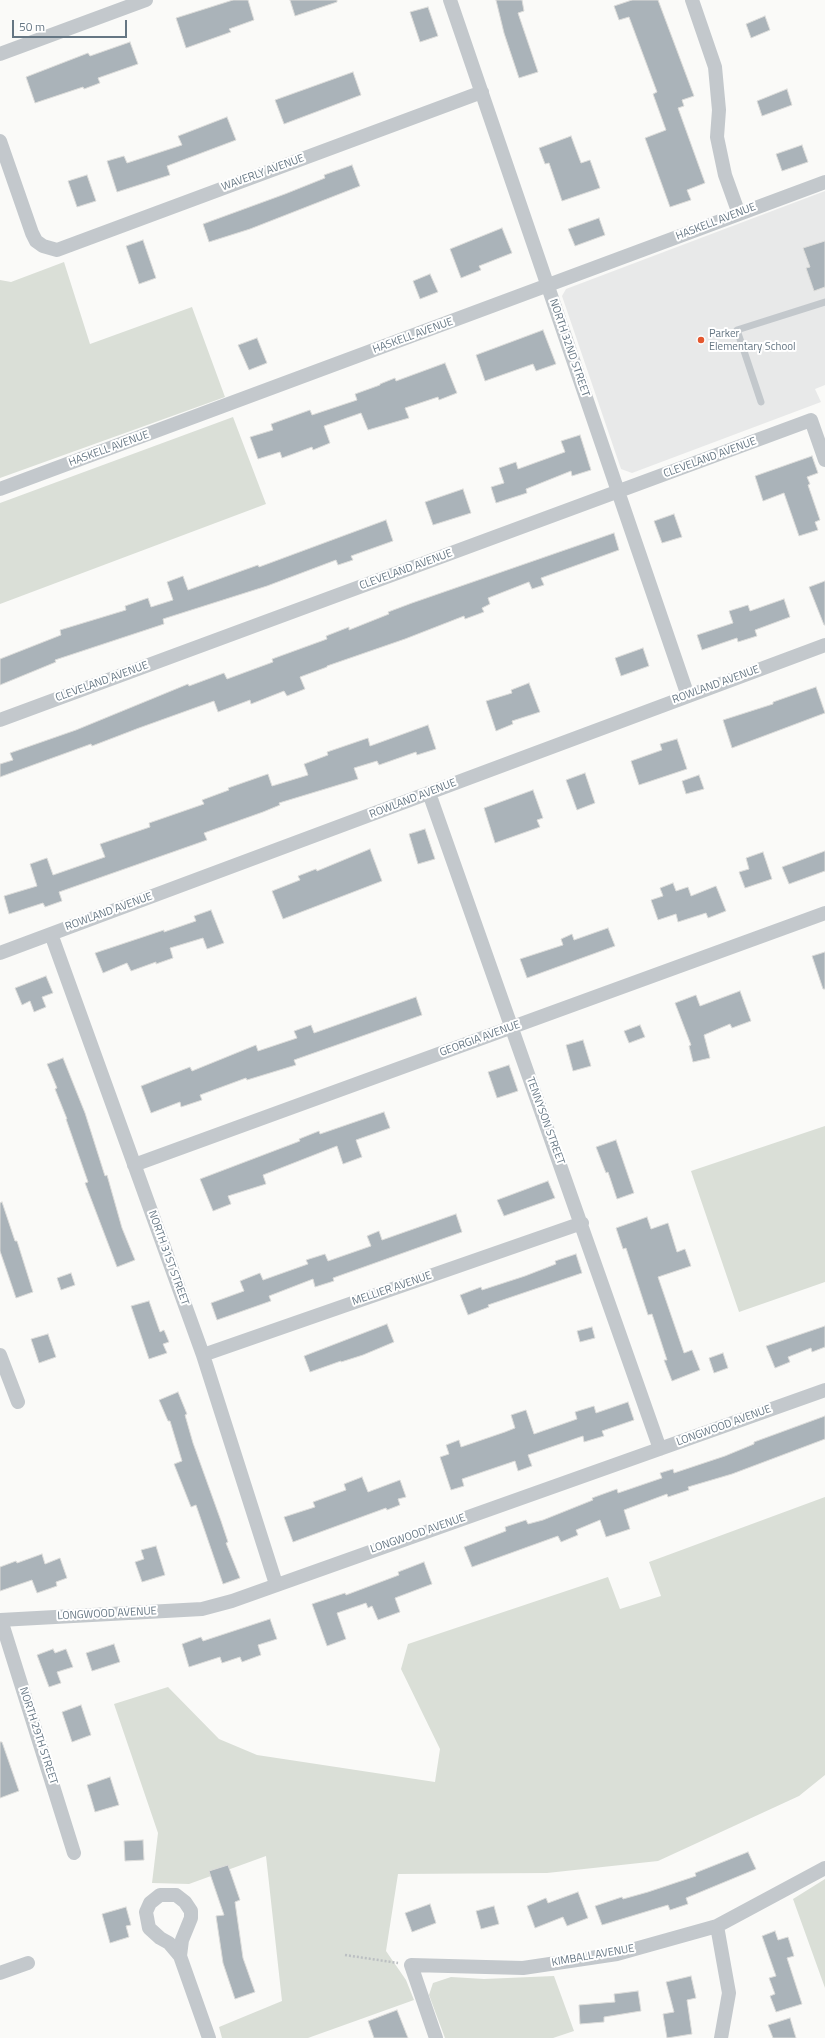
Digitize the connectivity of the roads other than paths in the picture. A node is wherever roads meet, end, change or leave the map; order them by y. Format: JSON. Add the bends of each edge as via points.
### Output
{"nodes":[{"id":1,"x":146,"y":0,"type":"edge"},
{"id":2,"x":450,"y":0,"type":"edge"},
{"id":3,"x":692,"y":0,"type":"edge"},
{"id":4,"x":0,"y":54,"type":"edge"},
{"id":5,"x":482,"y":92,"type":"junction"},
{"id":6,"x":0,"y":141,"type":"edge"},
{"id":7,"x":825,"y":182,"type":"edge"},
{"id":8,"x":739,"y":214,"type":"junction"},
{"id":9,"x":547,"y":286,"type":"junction"},
{"id":10,"x":825,"y":302,"type":"edge"},
{"id":11,"x":762,"y":402,"type":"dead end"},
{"id":12,"x":825,"y":460,"type":"edge"},
{"id":13,"x":0,"y":489,"type":"edge"},
{"id":14,"x":618,"y":491,"type":"junction"},
{"id":15,"x":825,"y":645,"type":"edge"},
{"id":16,"x":688,"y":696,"type":"junction"},
{"id":17,"x":0,"y":720,"type":"edge"},
{"id":18,"x":429,"y":793,"type":"junction"},
{"id":19,"x":825,"y":913,"type":"edge"},
{"id":20,"x":51,"y":934,"type":"junction"},
{"id":21,"x":0,"y":953,"type":"edge"},
{"id":22,"x":511,"y":1027,"type":"junction"},
{"id":23,"x":134,"y":1165,"type":"junction"},
{"id":24,"x":582,"y":1223,"type":"junction"},
{"id":25,"x":0,"y":1355,"type":"edge"},
{"id":26,"x":203,"y":1356,"type":"junction"},
{"id":27,"x":825,"y":1390,"type":"edge"},
{"id":28,"x":18,"y":1402,"type":"dead end"},
{"id":29,"x":660,"y":1449,"type":"junction"},
{"id":30,"x":276,"y":1584,"type":"junction"},
{"id":31,"x":0,"y":1620,"type":"edge"},
{"id":32,"x":74,"y":1853,"type":"dead end"},
{"id":33,"x":825,"y":1868,"type":"edge"},
{"id":34,"x":717,"y":1926,"type":"junction"},
{"id":35,"x":180,"y":1956,"type":"dead end"},
{"id":36,"x":28,"y":1963,"type":"dead end"},
{"id":37,"x":0,"y":1973,"type":"edge"},
{"id":38,"x":209,"y":2038,"type":"edge"},
{"id":39,"x":436,"y":2038,"type":"edge"},
{"id":40,"x":721,"y":2038,"type":"edge"}],
"edges":[{"from":1,"to":4,"type":"street"},
{"from":2,"to":5,"type":"street","name":"NORTH 32ND STREET"},
{"from":3,"to":8,"type":"street","via":[[715,68],[720,110],[717,137],[725,175]]},
{"from":5,"to":6,"type":"street","name":"WAVERLY AVENUE","via":[[57,250],[36,241]]},
{"from":5,"to":9,"type":"street","name":"NORTH 32ND STREET"},
{"from":7,"to":8,"type":"street","name":"HASKELL AVENUE"},
{"from":8,"to":9,"type":"street","name":"HASKELL AVENUE"},
{"from":9,"to":13,"type":"street","name":"HASKELL AVENUE"},
{"from":9,"to":14,"type":"street","name":"NORTH 32ND STREET"},
{"from":10,"to":11,"type":"lane","via":[[737,330]]},
{"from":12,"to":14,"type":"street","name":"CLEVELAND AVENUE","via":[[811,420]]},
{"from":14,"to":16,"type":"street","name":"NORTH 32ND STREET"},
{"from":14,"to":17,"type":"street","name":"CLEVELAND AVENUE"},
{"from":15,"to":16,"type":"street","name":"ROWLAND AVENUE"},
{"from":16,"to":18,"type":"street","name":"ROWLAND AVENUE"},
{"from":18,"to":20,"type":"street","name":"ROWLAND AVENUE"},
{"from":18,"to":22,"type":"street","name":"TENNYSON STREET"},
{"from":19,"to":22,"type":"street","name":"GEORGIA AVENUE"},
{"from":20,"to":21,"type":"street","name":"ROWLAND AVENUE"},
{"from":20,"to":23,"type":"street","name":"NORTH 31ST STREET"},
{"from":22,"to":23,"type":"street","name":"GEORGIA AVENUE"},
{"from":22,"to":24,"type":"street","name":"TENNYSON STREET"},
{"from":23,"to":26,"type":"street","name":"NORTH 31ST STREET"},
{"from":24,"to":26,"type":"street","name":"MELLIER AVENUE"},
{"from":24,"to":29,"type":"street","name":"TENNYSON STREET"},
{"from":25,"to":28,"type":"street"},
{"from":26,"to":30,"type":"street","name":"NORTH 31ST STREET"},
{"from":27,"to":29,"type":"street","name":"LONGWOOD AVENUE"},
{"from":29,"to":30,"type":"street","name":"LONGWOOD AVENUE"},
{"from":30,"to":31,"type":"street","name":"LONGWOOD AVENUE","via":[[232,1601],[202,1609]]},
{"from":31,"to":32,"type":"street","name":"NORTH 29TH STREET"},
{"from":33,"to":34,"type":"street","name":"KIMBALL AVENUE"},
{"from":34,"to":39,"type":"street","name":"KIMBALL AVENUE","via":[[617,1954],[523,1968],[411,1965]]},
{"from":34,"to":40,"type":"street","via":[[729,1994]]},
{"from":35,"to":38,"type":"street"},
{"from":36,"to":37,"type":"street"}]}
